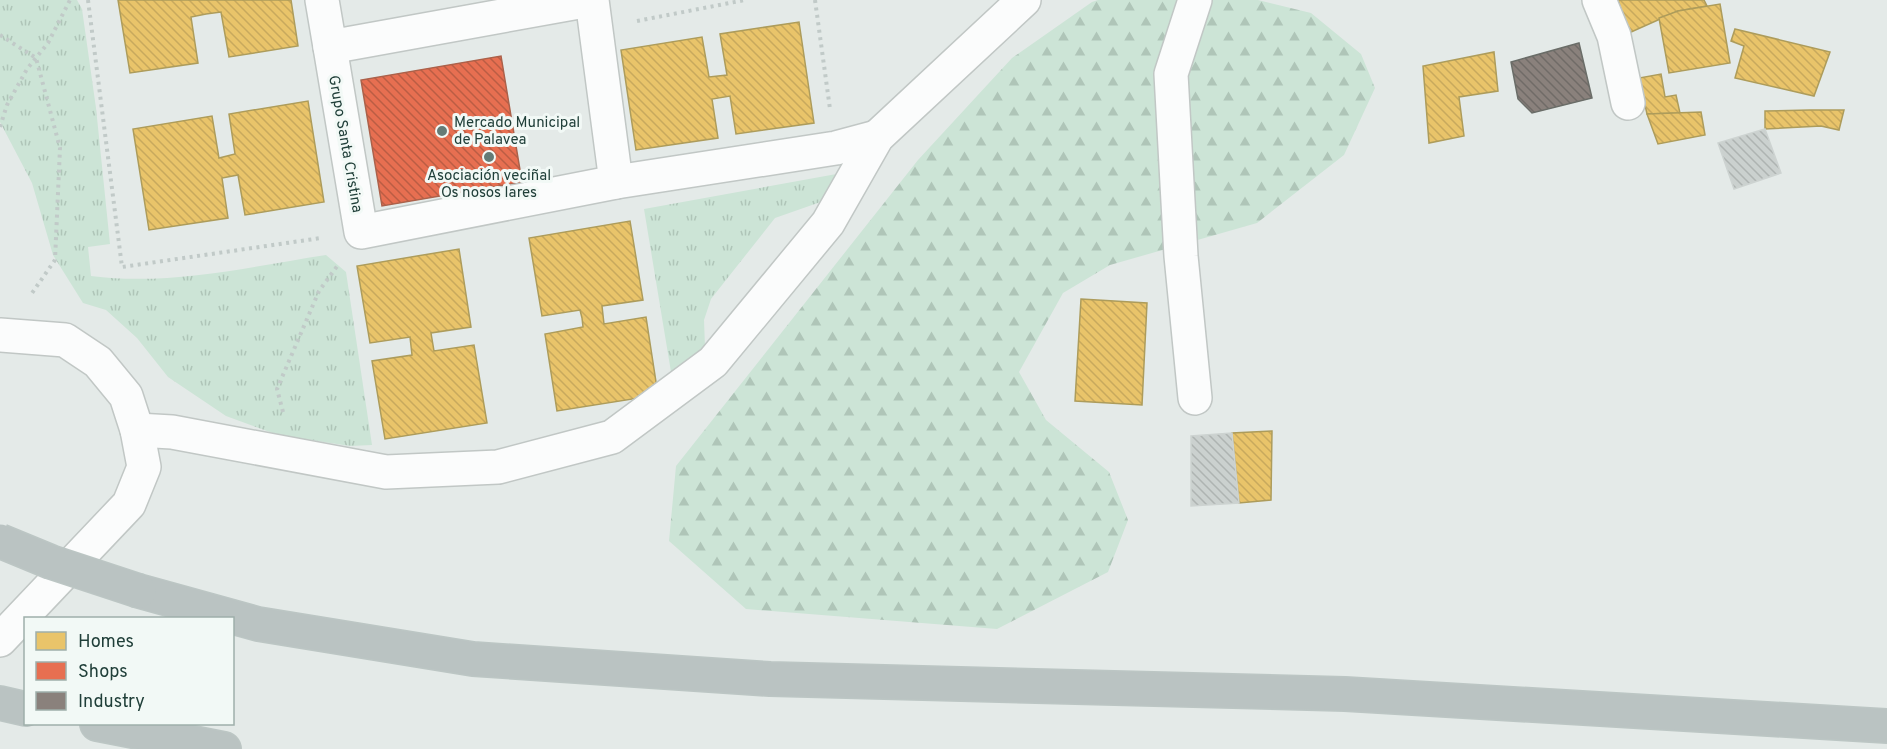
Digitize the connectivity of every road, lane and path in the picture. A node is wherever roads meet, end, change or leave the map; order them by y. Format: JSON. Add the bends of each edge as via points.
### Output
{"nodes":[{"id":1,"x":70,"y":0,"type":"edge"},
{"id":2,"x":88,"y":0,"type":"edge"},
{"id":3,"x":322,"y":0,"type":"edge"},
{"id":4,"x":745,"y":0,"type":"edge"},
{"id":5,"x":815,"y":0,"type":"edge"},
{"id":6,"x":1024,"y":0,"type":"edge"},
{"id":7,"x":1195,"y":0,"type":"edge"},
{"id":8,"x":1599,"y":0,"type":"edge"},
{"id":9,"x":592,"y":10,"type":"edge"},
{"id":10,"x":0,"y":35,"type":"edge"},
{"id":11,"x":330,"y":47,"type":"junction"},
{"id":12,"x":36,"y":58,"type":"junction"},
{"id":13,"x":1628,"y":103,"type":"dead end"},
{"id":14,"x":0,"y":127,"type":"edge"},
{"id":15,"x":877,"y":137,"type":"junction"},
{"id":16,"x":836,"y":148,"type":"junction"},
{"id":17,"x":616,"y":182,"type":"junction"},
{"id":18,"x":361,"y":232,"type":"junction"},
{"id":19,"x":20,"y":297,"type":"dead end"},
{"id":20,"x":0,"y":334,"type":"edge"},
{"id":21,"x":1195,"y":398,"type":"dead end"},
{"id":22,"x":137,"y":430,"type":"junction"},
{"id":23,"x":294,"y":455,"type":"junction"},
{"id":24,"x":0,"y":541,"type":"edge"},
{"id":25,"x":233,"y":617,"type":"edge"},
{"id":26,"x":234,"y":617,"type":"edge"},
{"id":27,"x":0,"y":640,"type":"edge"},
{"id":28,"x":108,"y":725,"type":"edge"},
{"id":29,"x":1887,"y":726,"type":"edge"},
{"id":30,"x":224,"y":749,"type":"edge"}],
"edges":[{"from":1,"to":12,"type":"path"},
{"from":2,"to":18,"type":"path","via":[[122,267]]},
{"from":3,"to":11,"type":"street","name":"Grupo Santa Cristina"},
{"from":4,"to":9,"type":"path"},
{"from":5,"to":16,"type":"path"},
{"from":6,"to":15,"type":"street"},
{"from":7,"to":21,"type":"street","via":[[1171,74],[1181,256]]},
{"from":8,"to":13,"type":"street","via":[[1614,36]]},
{"from":9,"to":11,"type":"street"},
{"from":9,"to":17,"type":"street"},
{"from":10,"to":12,"type":"path"},
{"from":11,"to":18,"type":"street","name":"Grupo Santa Cristina"},
{"from":12,"to":14,"type":"path","via":[[7,105]]},
{"from":12,"to":19,"type":"path","via":[[60,148],[55,260],[29,298]]},
{"from":15,"to":16,"type":"street","name":"Grupo Santa Cristina"},
{"from":15,"to":23,"type":"street","via":[[828,223],[714,362],[612,437],[498,467],[386,472]]},
{"from":16,"to":17,"type":"street","name":"Grupo Santa Cristina"},
{"from":17,"to":18,"type":"street","name":"Grupo Santa Cristina"},
{"from":18,"to":23,"type":"path","via":[[319,291],[277,389]]},
{"from":20,"to":22,"type":"street","via":[[64,340],[98,362],[126,396]]},
{"from":22,"to":23,"type":"street","via":[[172,432]]},
{"from":22,"to":27,"type":"street","via":[[144,467],[129,504]]},
{"from":24,"to":25,"type":"highway","bridge":true,"via":[[139,591]]},
{"from":26,"to":29,"type":"highway","bridge":true,"via":[[473,659],[770,679],[1345,694]]},
{"from":28,"to":30,"type":"highway"}]}
